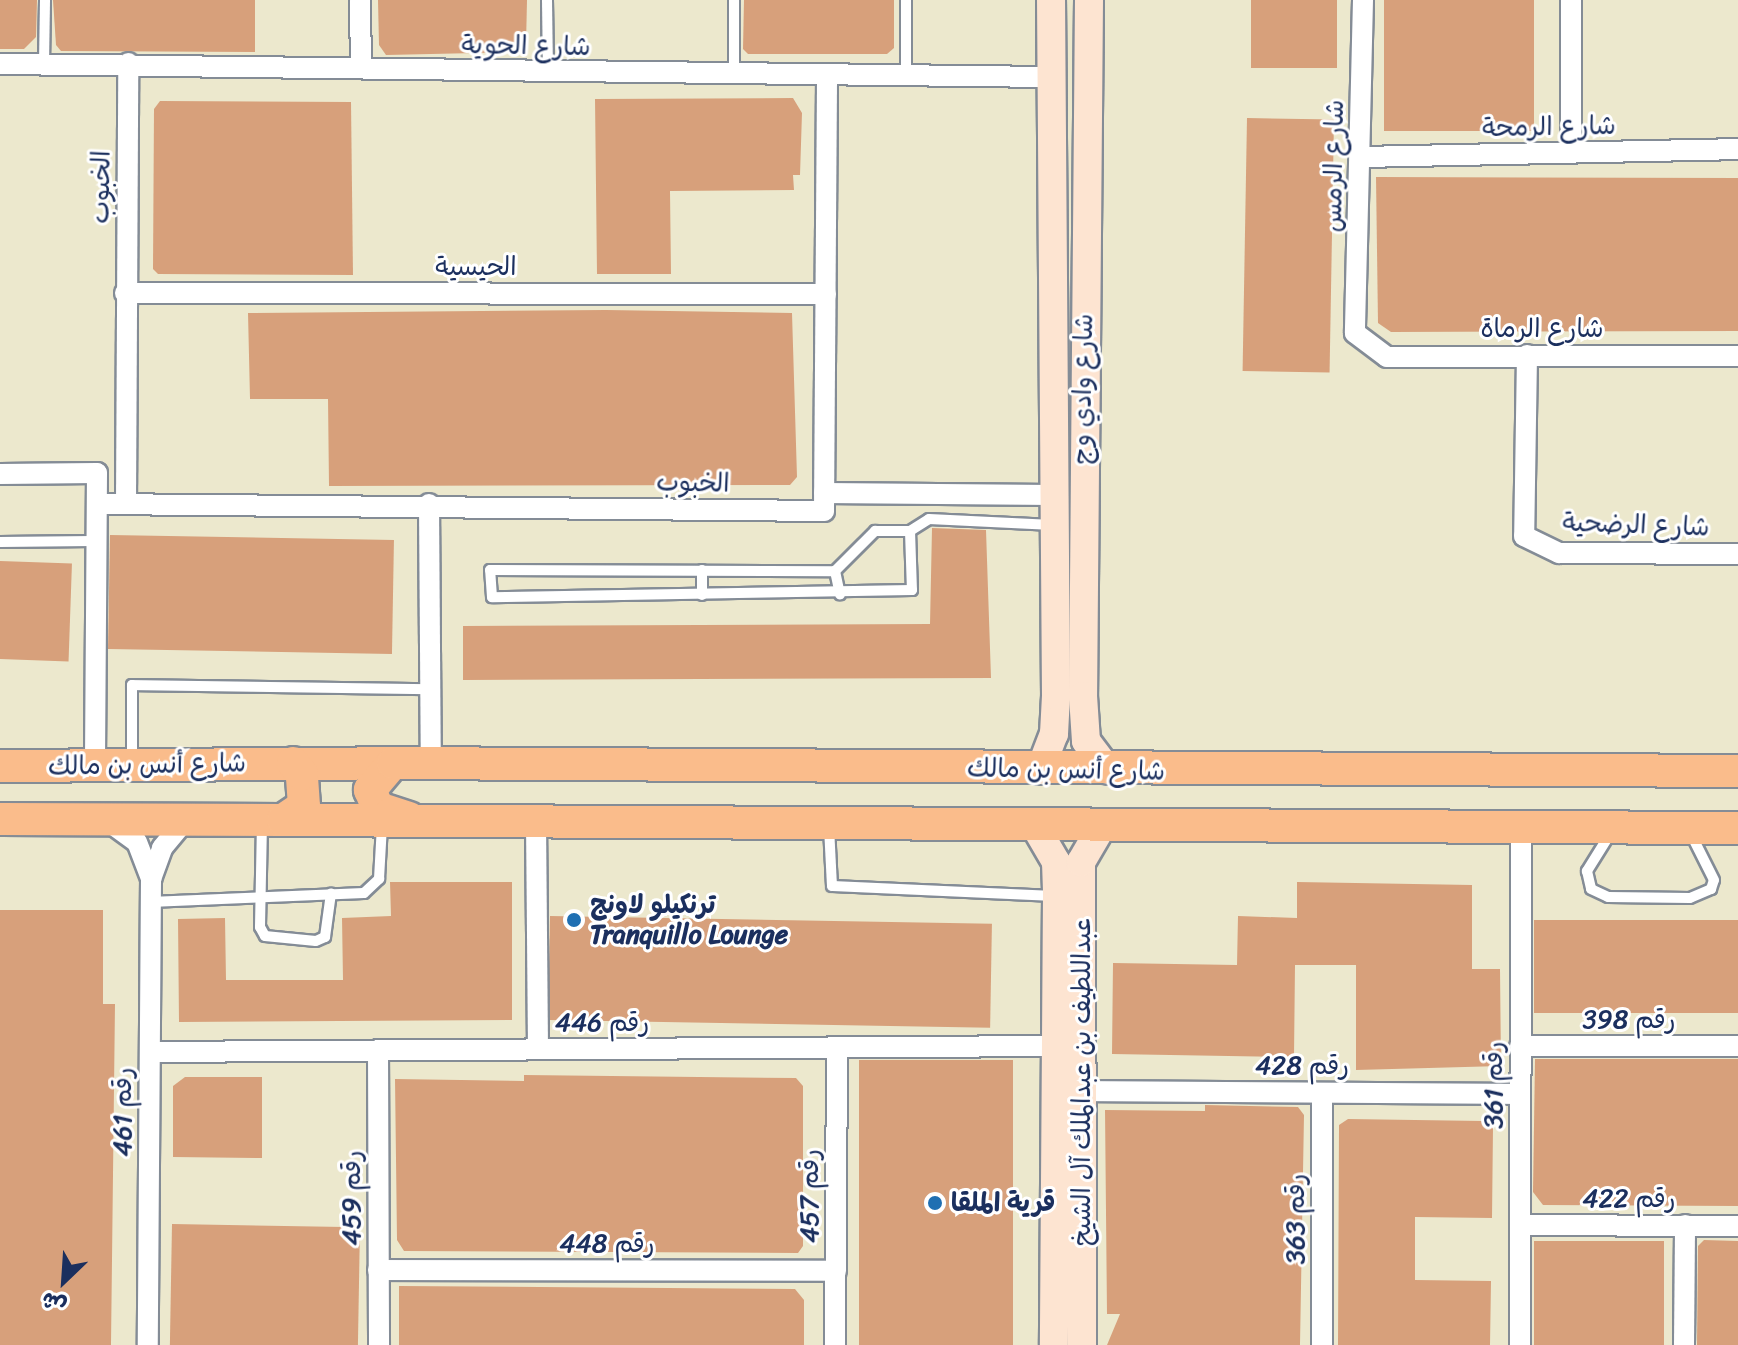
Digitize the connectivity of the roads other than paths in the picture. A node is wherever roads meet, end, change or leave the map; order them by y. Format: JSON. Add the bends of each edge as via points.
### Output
{"nodes":[{"id":1,"x":45,"y":0,"type":"edge"},
{"id":2,"x":360,"y":0,"type":"edge"},
{"id":3,"x":547,"y":0,"type":"edge"},
{"id":4,"x":734,"y":0,"type":"edge"},
{"id":5,"x":906,"y":0,"type":"edge"},
{"id":6,"x":1051,"y":0,"type":"edge"},
{"id":7,"x":1089,"y":0,"type":"edge"},
{"id":8,"x":1363,"y":0,"type":"edge"},
{"id":9,"x":1571,"y":0,"type":"edge"},
{"id":10,"x":128,"y":63,"type":"junction"},
{"id":11,"x":0,"y":64,"type":"edge"},
{"id":12,"x":44,"y":64,"type":"junction"},
{"id":13,"x":361,"y":68,"type":"junction"},
{"id":14,"x":548,"y":73,"type":"junction"},
{"id":15,"x":906,"y":73,"type":"junction"},
{"id":16,"x":734,"y":74,"type":"junction"},
{"id":17,"x":827,"y":76,"type":"junction"},
{"id":18,"x":1050,"y":77,"type":"junction"},
{"id":19,"x":1738,"y":149,"type":"edge"},
{"id":20,"x":1571,"y":152,"type":"junction"},
{"id":21,"x":1361,"y":157,"type":"junction"},
{"id":22,"x":125,"y":293,"type":"junction"},
{"id":23,"x":826,"y":294,"type":"junction"},
{"id":24,"x":1355,"y":333,"type":"joint"},
{"id":25,"x":1527,"y":355,"type":"junction"},
{"id":26,"x":1738,"y":356,"type":"edge"},
{"id":27,"x":0,"y":474,"type":"edge"},
{"id":28,"x":824,"y":493,"type":"junction"},
{"id":29,"x":1053,"y":495,"type":"junction"},
{"id":30,"x":99,"y":504,"type":"junction"},
{"id":31,"x":126,"y":504,"type":"junction"},
{"id":32,"x":429,"y":504,"type":"junction"},
{"id":33,"x":1055,"y":525,"type":"junction"},
{"id":34,"x":910,"y":531,"type":"junction"},
{"id":35,"x":93,"y":541,"type":"junction"},
{"id":36,"x":0,"y":542,"type":"edge"},
{"id":37,"x":1738,"y":554,"type":"edge"},
{"id":38,"x":702,"y":570,"type":"junction"},
{"id":39,"x":835,"y":571,"type":"junction"},
{"id":40,"x":840,"y":594,"type":"junction"},
{"id":41,"x":702,"y":595,"type":"junction"},
{"id":42,"x":426,"y":689,"type":"junction"},
{"id":43,"x":1070,"y":696,"type":"junction"},
{"id":44,"x":431,"y":762,"type":"junction"},
{"id":45,"x":293,"y":763,"type":"junction"},
{"id":46,"x":393,"y":763,"type":"junction"},
{"id":47,"x":132,"y":765,"type":"junction"},
{"id":48,"x":0,"y":766,"type":"edge"},
{"id":49,"x":95,"y":766,"type":"junction"},
{"id":50,"x":1040,"y":770,"type":"junction"},
{"id":51,"x":1108,"y":770,"type":"junction"},
{"id":52,"x":1738,"y":771,"type":"edge"},
{"id":53,"x":0,"y":819,"type":"edge"},
{"id":54,"x":186,"y":819,"type":"junction"},
{"id":55,"x":104,"y":820,"type":"junction"},
{"id":56,"x":273,"y":820,"type":"junction"},
{"id":57,"x":398,"y":820,"type":"junction"},
{"id":58,"x":536,"y":820,"type":"junction"},
{"id":59,"x":830,"y":823,"type":"junction"},
{"id":60,"x":1521,"y":825,"type":"junction"},
{"id":61,"x":1035,"y":826,"type":"junction"},
{"id":62,"x":1102,"y":826,"type":"junction"},
{"id":63,"x":1613,"y":828,"type":"junction"},
{"id":64,"x":1738,"y":828,"type":"edge"},
{"id":65,"x":1688,"y":829,"type":"junction"},
{"id":66,"x":151,"y":879,"type":"junction"},
{"id":67,"x":331,"y":893,"type":"junction"},
{"id":68,"x":261,"y":899,"type":"junction"},
{"id":69,"x":150,"y":902,"type":"junction"},
{"id":70,"x":1065,"y":905,"type":"junction"},
{"id":71,"x":1054,"y":1046,"type":"junction"},
{"id":72,"x":1520,"y":1046,"type":"junction"},
{"id":73,"x":1738,"y":1046,"type":"edge"},
{"id":74,"x":837,"y":1047,"type":"junction"},
{"id":75,"x":538,"y":1049,"type":"junction"},
{"id":76,"x":378,"y":1050,"type":"junction"},
{"id":77,"x":150,"y":1052,"type":"junction"},
{"id":78,"x":1083,"y":1091,"type":"junction"},
{"id":79,"x":1322,"y":1093,"type":"junction"},
{"id":80,"x":1520,"y":1094,"type":"junction"},
{"id":81,"x":1054,"y":1140,"type":"junction"},
{"id":82,"x":1083,"y":1141,"type":"junction"},
{"id":83,"x":1520,"y":1225,"type":"junction"},
{"id":84,"x":1685,"y":1225,"type":"junction"},
{"id":85,"x":1738,"y":1226,"type":"edge"},
{"id":86,"x":378,"y":1270,"type":"junction"},
{"id":87,"x":836,"y":1271,"type":"junction"},
{"id":88,"x":148,"y":1345,"type":"edge"},
{"id":89,"x":379,"y":1345,"type":"edge"},
{"id":90,"x":835,"y":1345,"type":"edge"},
{"id":91,"x":1054,"y":1345,"type":"edge"},
{"id":92,"x":1082,"y":1345,"type":"edge"},
{"id":93,"x":1322,"y":1345,"type":"edge"},
{"id":94,"x":1520,"y":1345,"type":"edge"},
{"id":95,"x":1684,"y":1345,"type":"edge"}],
"edges":[{"from":1,"to":12,"type":"lane"},
{"from":2,"to":13,"type":"street"},
{"from":3,"to":14,"type":"lane"},
{"from":4,"to":16,"type":"lane"},
{"from":5,"to":15,"type":"lane"},
{"from":6,"to":18,"type":"street","name":"شارع وادي وج"},
{"from":7,"to":43,"type":"street","name":"شارع وادي وج"},
{"from":8,"to":21,"type":"street","name":"شارع الرمس"},
{"from":9,"to":20,"type":"street"},
{"from":10,"to":12,"type":"street","name":"شارع الحوية"},
{"from":10,"to":13,"type":"street","name":"شارع الحوية"},
{"from":10,"to":22,"type":"street","name":"الخبوب"},
{"from":11,"to":12,"type":"street","name":"شارع الحوية"},
{"from":13,"to":14,"type":"street","name":"شارع الحوية"},
{"from":14,"to":16,"type":"street","name":"شارع الحوية"},
{"from":15,"to":17,"type":"street","name":"شارع الحوية"},
{"from":15,"to":18,"type":"street","name":"شارع الحوية"},
{"from":16,"to":17,"type":"street","name":"شارع الحوية"},
{"from":17,"to":23,"type":"street"},
{"from":18,"to":29,"type":"street","name":"شارع وادي وج"},
{"from":19,"to":20,"type":"street","name":"شارع الرمحة"},
{"from":20,"to":21,"type":"street","name":"شارع الرمحة"},
{"from":21,"to":24,"type":"street","name":"شارع الرمس"},
{"from":22,"to":23,"type":"street","name":"الحيسية"},
{"from":22,"to":31,"type":"street","name":"الخبوب"},
{"from":23,"to":28,"type":"street"},
{"from":24,"to":25,"type":"street","name":"شارع الرماة","via":[[1387,357]]},
{"from":25,"to":26,"type":"street","name":"شارع الرماة"},
{"from":25,"to":37,"type":"street","name":"شارع الرضحية","via":[[1524,536],[1559,553]]},
{"from":27,"to":30,"type":"street","via":[[97,473]]},
{"from":28,"to":29,"type":"street"},
{"from":28,"to":32,"type":"street","name":"الخبوب","via":[[824,511]]},
{"from":29,"to":33,"type":"street","name":"شارع وادي وج"},
{"from":30,"to":31,"type":"street","name":"الخبوب"},
{"from":30,"to":35,"type":"street"},
{"from":31,"to":32,"type":"street","name":"الخبوب"},
{"from":32,"to":42,"type":"street"},
{"from":33,"to":34,"type":"lane","via":[[929,519]]},
{"from":33,"to":43,"type":"street","name":"شارع وادي وج"},
{"from":34,"to":39,"type":"lane","via":[[875,531]]},
{"from":34,"to":40,"type":"lane","via":[[912,590]]},
{"from":35,"to":36,"type":"lane"},
{"from":35,"to":49,"type":"street"},
{"from":38,"to":39,"type":"lane"},
{"from":38,"to":41,"type":"lane"},
{"from":38,"to":41,"type":"lane","via":[[490,570],[492,597]]},
{"from":39,"to":40,"type":"lane"},
{"from":40,"to":41,"type":"lane"},
{"from":42,"to":44,"type":"street"},
{"from":42,"to":47,"type":"lane","via":[[132,685]]},
{"from":43,"to":50,"type":"street","name":"شارع وادي وج"},
{"from":43,"to":51,"type":"street","name":"شارع وادي وج","via":[[1086,741]]},
{"from":44,"to":46,"type":"main road","name":"شارع أنس بن مالك"},
{"from":44,"to":50,"type":"main road","name":"شارع أنس بن مالك"},
{"from":45,"to":46,"type":"main road","name":"شارع أنس بن مالك"},
{"from":45,"to":47,"type":"main road","name":"شارع أنس بن مالك"},
{"from":45,"to":56,"type":"main road","via":[[302,774],[304,806]]},
{"from":46,"to":57,"type":"main road","name":"شارع أنس بن مالك","via":[[370,790],[378,808]]},
{"from":47,"to":49,"type":"main road","name":"شارع أنس بن مالك"},
{"from":48,"to":49,"type":"main road","name":"شارع أنس بن مالك"},
{"from":50,"to":51,"type":"main road","name":"شارع أنس بن مالك"},
{"from":51,"to":52,"type":"main road","name":"شارع أنس بن مالك"},
{"from":53,"to":55,"type":"main road","name":"شارع أنس بن مالك"},
{"from":54,"to":55,"type":"main road","name":"شارع أنس بن مالك"},
{"from":54,"to":56,"type":"main road","name":"شارع أنس بن مالك"},
{"from":54,"to":66,"type":"street","via":[[162,848]]},
{"from":55,"to":66,"type":"street","via":[[137,842]]},
{"from":56,"to":57,"type":"main road","name":"شارع أنس بن مالك"},
{"from":56,"to":68,"type":"lane"},
{"from":57,"to":58,"type":"main road","name":"شارع أنس بن مالك"},
{"from":57,"to":67,"type":"lane","via":[[375,888]]},
{"from":58,"to":59,"type":"main road","name":"شارع أنس بن مالك"},
{"from":58,"to":75,"type":"street"},
{"from":59,"to":61,"type":"main road","name":"شارع أنس بن مالك"},
{"from":59,"to":70,"type":"lane","via":[[832,886]]},
{"from":60,"to":62,"type":"main road","name":"شارع أنس بن مالك"},
{"from":60,"to":63,"type":"main road","name":"شارع أنس بن مالك"},
{"from":60,"to":72,"type":"street","name":"رقم 361"},
{"from":61,"to":62,"type":"main road","name":"شارع أنس بن مالك"},
{"from":61,"to":70,"type":"street","name":"عبداللطيف بن عبدالملك آل الشيخ","via":[[1056,862]]},
{"from":62,"to":70,"type":"street","name":"عبداللطيف بن عبدالملك آل الشيخ"},
{"from":63,"to":65,"type":"main road","name":"شارع أنس بن مالك"},
{"from":63,"to":65,"type":"lane","via":[[1587,871],[1591,889],[1608,897],[1690,898],[1711,889],[1713,871]]},
{"from":64,"to":65,"type":"main road","name":"شارع أنس بن مالك"},
{"from":66,"to":69,"type":"street","name":"رقم 461"},
{"from":67,"to":68,"type":"lane"},
{"from":67,"to":68,"type":"lane","via":[[329,930],[316,941],[265,936],[260,927]]},
{"from":68,"to":69,"type":"lane"},
{"from":69,"to":77,"type":"street","name":"رقم 461"},
{"from":70,"to":71,"type":"street","name":"عبداللطيف بن عبدالملك آل الشيخ"},
{"from":70,"to":78,"type":"street","name":"عبداللطيف بن عبدالملك آل الشيخ"},
{"from":71,"to":74,"type":"street","name":"رقم 446"},
{"from":71,"to":81,"type":"street","name":"عبداللطيف بن عبدالملك آل الشيخ"},
{"from":72,"to":73,"type":"street","name":"رقم 398"},
{"from":72,"to":80,"type":"street","name":"رقم 361"},
{"from":74,"to":75,"type":"street","name":"رقم 446"},
{"from":74,"to":87,"type":"street","name":"رقم 457"},
{"from":75,"to":76,"type":"street","name":"رقم 446"},
{"from":76,"to":77,"type":"street","name":"رقم 446"},
{"from":76,"to":86,"type":"street","name":"رقم 459"},
{"from":77,"to":88,"type":"street","name":"رقم 461"},
{"from":78,"to":79,"type":"street","name":"رقم 428"},
{"from":78,"to":82,"type":"street","name":"عبداللطيف بن عبدالملك آل الشيخ"},
{"from":79,"to":80,"type":"street","name":"رقم 428"},
{"from":79,"to":93,"type":"street","name":"رقم 363"},
{"from":80,"to":83,"type":"street","name":"رقم 361"},
{"from":81,"to":82,"type":"street"},
{"from":81,"to":91,"type":"street","name":"عبداللطيف بن عبدالملك آل الشيخ"},
{"from":82,"to":92,"type":"street","name":"عبداللطيف بن عبدالملك آل الشيخ"},
{"from":83,"to":84,"type":"street","name":"رقم 422"},
{"from":83,"to":94,"type":"street","name":"رقم 361"},
{"from":84,"to":85,"type":"street","name":"رقم 422"},
{"from":84,"to":95,"type":"street"},
{"from":86,"to":87,"type":"street","name":"رقم 448"},
{"from":86,"to":89,"type":"street","name":"رقم 459"},
{"from":87,"to":90,"type":"street","name":"رقم 457"}]}
